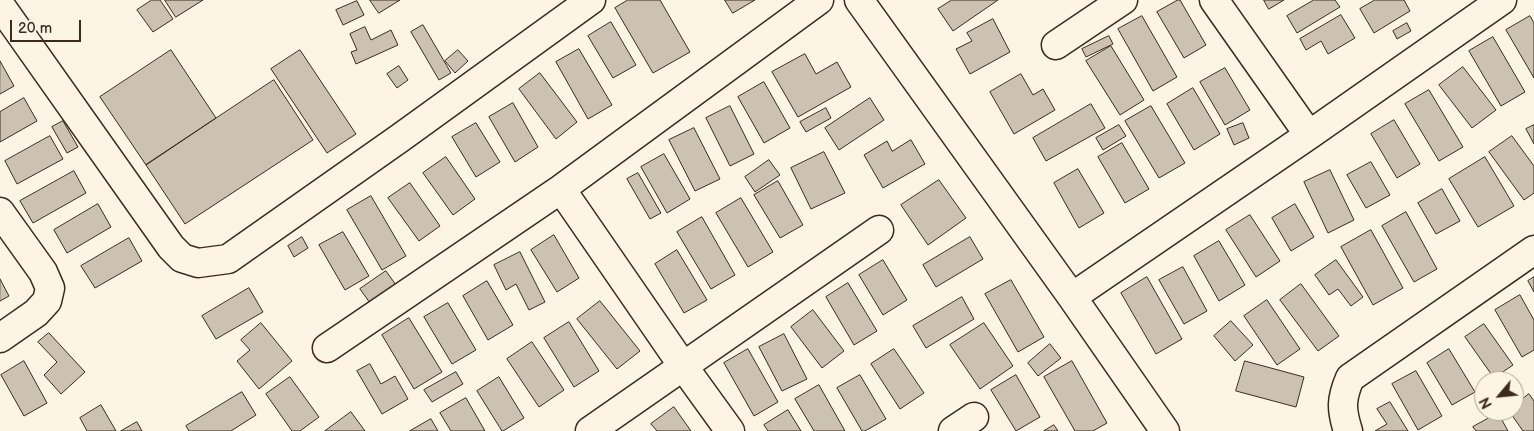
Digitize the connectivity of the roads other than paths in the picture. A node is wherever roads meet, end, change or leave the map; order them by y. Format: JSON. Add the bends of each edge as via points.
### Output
{"nodes":[{"id":1,"x":591,"y":0,"type":"edge"},
{"id":2,"x":819,"y":0,"type":"edge"},
{"id":3,"x":859,"y":0,"type":"edge"},
{"id":4,"x":1123,"y":0,"type":"edge"},
{"id":5,"x":1214,"y":0,"type":"edge"},
{"id":6,"x":1487,"y":4,"type":"edge"},
{"id":7,"x":0,"y":5,"type":"edge"},
{"id":8,"x":1056,"y":45,"type":"dead end"},
{"id":9,"x":1310,"y":135,"type":"junction"},
{"id":10,"x":561,"y":189,"type":"junction"},
{"id":11,"x":0,"y":212,"type":"edge"},
{"id":12,"x":879,"y":230,"type":"dead end"},
{"id":13,"x":1534,"y":250,"type":"edge"},
{"id":14,"x":1072,"y":297,"type":"junction"},
{"id":15,"x":0,"y":338,"type":"edge"},
{"id":16,"x":327,"y":348,"type":"dead end"},
{"id":17,"x":683,"y":366,"type":"junction"},
{"id":18,"x":590,"y":431,"type":"edge"},
{"id":19,"x":730,"y":431,"type":"edge"},
{"id":20,"x":1165,"y":431,"type":"edge"},
{"id":21,"x":1348,"y":431,"type":"edge"}],
"edges":[{"from":1,"to":7,"type":"street","via":[[228,259],[198,262],[182,258],[170,247]]},
{"from":2,"to":10,"type":"street"},
{"from":3,"to":14,"type":"street"},
{"from":4,"to":8,"type":"street"},
{"from":5,"to":9,"type":"street"},
{"from":6,"to":9,"type":"street"},
{"from":9,"to":14,"type":"street"},
{"from":10,"to":16,"type":"street"},
{"from":10,"to":17,"type":"street"},
{"from":11,"to":15,"type":"street","via":[[43,272],[50,288],[47,301],[36,312]]},
{"from":12,"to":17,"type":"street"},
{"from":13,"to":21,"type":"street","via":[[1350,378],[1343,396],[1342,415]]},
{"from":14,"to":20,"type":"street"},
{"from":17,"to":18,"type":"street"},
{"from":17,"to":19,"type":"street"}]}
